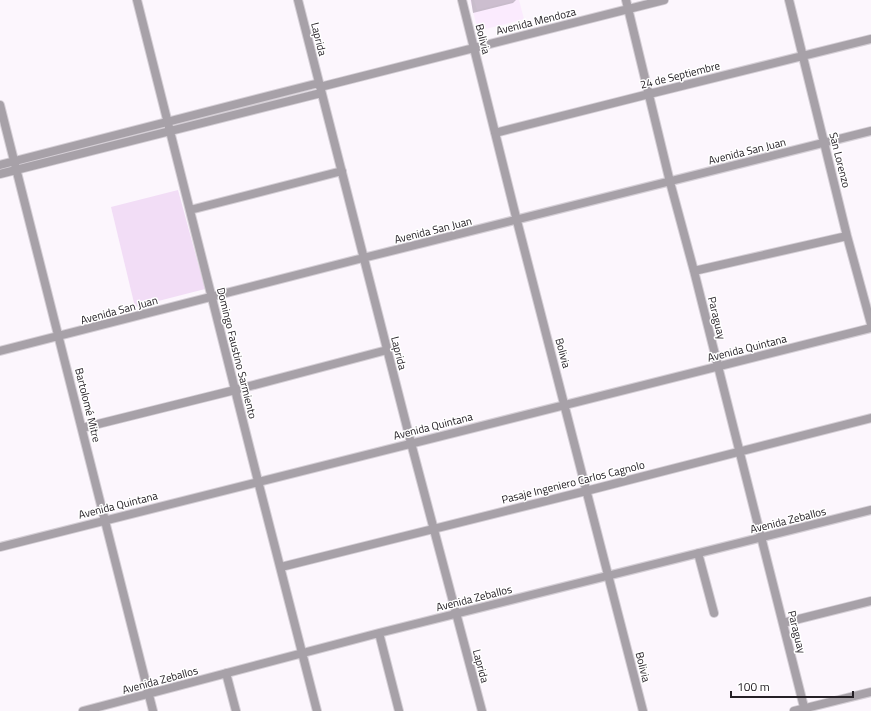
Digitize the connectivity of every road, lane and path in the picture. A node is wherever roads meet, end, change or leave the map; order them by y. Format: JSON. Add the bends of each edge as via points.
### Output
{"nodes":[{"id":1,"x":137,"y":0,"type":"edge"},
{"id":2,"x":298,"y":0,"type":"edge"},
{"id":3,"x":462,"y":0,"type":"edge"},
{"id":4,"x":626,"y":0,"type":"edge"},
{"id":5,"x":664,"y":0,"type":"edge"},
{"id":6,"x":789,"y":0,"type":"edge"},
{"id":7,"x":628,"y":9,"type":"junction"},
{"id":8,"x":871,"y":39,"type":"edge"},
{"id":9,"x":474,"y":48,"type":"junction"},
{"id":10,"x":803,"y":56,"type":"junction"},
{"id":11,"x":320,"y":87,"type":"junction"},
{"id":12,"x":649,"y":94,"type":"junction"},
{"id":13,"x":0,"y":105,"type":"edge"},
{"id":14,"x":167,"y":122,"type":"junction"},
{"id":15,"x":169,"y":131,"type":"junction"},
{"id":16,"x":871,"y":131,"type":"edge"},
{"id":17,"x":495,"y":133,"type":"junction"},
{"id":18,"x":824,"y":143,"type":"junction"},
{"id":19,"x":13,"y":161,"type":"junction"},
{"id":20,"x":0,"y":165,"type":"edge"},
{"id":21,"x":16,"y":170,"type":"junction"},
{"id":22,"x":342,"y":171,"type":"junction"},
{"id":23,"x":0,"y":174,"type":"edge"},
{"id":24,"x":670,"y":182,"type":"junction"},
{"id":25,"x":190,"y":210,"type":"junction"},
{"id":26,"x":517,"y":220,"type":"junction"},
{"id":27,"x":847,"y":236,"type":"junction"},
{"id":28,"x":363,"y":258,"type":"junction"},
{"id":29,"x":694,"y":271,"type":"junction"},
{"id":30,"x":211,"y":298,"type":"junction"},
{"id":31,"x":871,"y":324,"type":"edge"},
{"id":32,"x":871,"y":328,"type":"edge"},
{"id":33,"x":59,"y":337,"type":"junction"},
{"id":34,"x":387,"y":350,"type":"junction"},
{"id":35,"x":0,"y":351,"type":"edge"},
{"id":36,"x":718,"y":367,"type":"junction"},
{"id":37,"x":235,"y":390,"type":"junction"},
{"id":38,"x":565,"y":405,"type":"junction"},
{"id":39,"x":871,"y":418,"type":"edge"},
{"id":40,"x":82,"y":428,"type":"junction"},
{"id":41,"x":411,"y":443,"type":"junction"},
{"id":42,"x":739,"y":452,"type":"junction"},
{"id":43,"x":258,"y":481,"type":"junction"},
{"id":44,"x":586,"y":491,"type":"junction"},
{"id":45,"x":871,"y":510,"type":"edge"},
{"id":46,"x":106,"y":520,"type":"junction"},
{"id":47,"x":433,"y":528,"type":"junction"},
{"id":48,"x":762,"y":538,"type":"junction"},
{"id":49,"x":0,"y":547,"type":"edge"},
{"id":50,"x":698,"y":553,"type":"junction"},
{"id":51,"x":281,"y":567,"type":"junction"},
{"id":52,"x":608,"y":576,"type":"junction"},
{"id":53,"x":871,"y":601,"type":"edge"},
{"id":54,"x":714,"y":613,"type":"dead end"},
{"id":55,"x":456,"y":614,"type":"junction"},
{"id":56,"x":783,"y":622,"type":"junction"},
{"id":57,"x":379,"y":633,"type":"junction"},
{"id":58,"x":302,"y":653,"type":"junction"},
{"id":59,"x":226,"y":673,"type":"junction"},
{"id":60,"x":871,"y":692,"type":"edge"},
{"id":61,"x":149,"y":694,"type":"junction"},
{"id":62,"x":804,"y":710,"type":"edge"},
{"id":63,"x":83,"y":711,"type":"edge"},
{"id":64,"x":153,"y":711,"type":"edge"},
{"id":65,"x":236,"y":711,"type":"edge"},
{"id":66,"x":318,"y":711,"type":"edge"},
{"id":67,"x":399,"y":711,"type":"edge"},
{"id":68,"x":482,"y":711,"type":"edge"},
{"id":69,"x":643,"y":711,"type":"edge"},
{"id":70,"x":794,"y":711,"type":"edge"}],
"edges":[{"from":1,"to":14,"type":"street","name":"Domingo Faustino Sarmiento"},
{"from":2,"to":11,"type":"street","name":"Laprida"},
{"from":3,"to":9,"type":"street","name":"Bolivia"},
{"from":4,"to":7,"type":"street","name":"Paraguay"},
{"from":5,"to":7,"type":"street","name":"Avenida Mendoza"},
{"from":6,"to":10,"type":"street","name":"San Lorenzo"},
{"from":7,"to":9,"type":"street","name":"Avenida Mendoza"},
{"from":7,"to":12,"type":"street","name":"Paraguay"},
{"from":8,"to":10,"type":"street","name":"24 de Septiembre"},
{"from":9,"to":11,"type":"street","name":"Avenida Mendoza"},
{"from":9,"to":17,"type":"street","name":"Bolivia"},
{"from":10,"to":12,"type":"street","name":"24 de Septiembre"},
{"from":10,"to":18,"type":"street","name":"San Lorenzo"},
{"from":11,"to":14,"type":"street","name":"Avenida Mendoza"},
{"from":11,"to":15,"type":"street","name":"Avenida Mendoza"},
{"from":11,"to":22,"type":"street","name":"Laprida"},
{"from":12,"to":17,"type":"street","name":"24 de Septiembre"},
{"from":12,"to":24,"type":"street","name":"Paraguay"},
{"from":13,"to":19,"type":"street","name":"Bartolomé Mitre"},
{"from":14,"to":15,"type":"street","name":"Domingo Faustino Sarmiento"},
{"from":14,"to":19,"type":"street","name":"Avenida Mendoza"},
{"from":15,"to":21,"type":"street","name":"Avenida Mendoza"},
{"from":15,"to":25,"type":"street","name":"Domingo Faustino Sarmiento"},
{"from":16,"to":18,"type":"street","name":"Avenida San Juan"},
{"from":17,"to":26,"type":"street","name":"Bolivia"},
{"from":18,"to":24,"type":"street","name":"Avenida San Juan"},
{"from":18,"to":27,"type":"street","name":"San Lorenzo"},
{"from":19,"to":20,"type":"street","name":"Avenida Mendoza"},
{"from":19,"to":21,"type":"street","name":"Bartolomé Mitre"},
{"from":21,"to":23,"type":"street","name":"Avenida Mendoza"},
{"from":21,"to":33,"type":"street","name":"Bartolomé Mitre"},
{"from":22,"to":25,"type":"street"},
{"from":22,"to":28,"type":"street","name":"Laprida"},
{"from":24,"to":26,"type":"street","name":"Avenida San Juan"},
{"from":24,"to":29,"type":"street","name":"Paraguay"},
{"from":25,"to":30,"type":"street","name":"Domingo Faustino Sarmiento"},
{"from":26,"to":28,"type":"street","name":"Avenida San Juan"},
{"from":26,"to":38,"type":"street","name":"Bolivia"},
{"from":27,"to":29,"type":"street"},
{"from":27,"to":31,"type":"street","name":"San Lorenzo"},
{"from":28,"to":30,"type":"street","name":"Avenida San Juan"},
{"from":28,"to":34,"type":"street","name":"Laprida"},
{"from":29,"to":36,"type":"street","name":"Paraguay"},
{"from":30,"to":33,"type":"street","name":"Avenida San Juan"},
{"from":30,"to":37,"type":"street","name":"Domingo Faustino Sarmiento"},
{"from":32,"to":36,"type":"street","name":"Avenida Quintana"},
{"from":33,"to":35,"type":"street","name":"Avenida San Juan"},
{"from":33,"to":40,"type":"street","name":"Bartolomé Mitre"},
{"from":34,"to":37,"type":"street"},
{"from":34,"to":41,"type":"street","name":"Laprida"},
{"from":36,"to":38,"type":"street","name":"Avenida Quintana"},
{"from":36,"to":42,"type":"street","name":"Paraguay"},
{"from":37,"to":40,"type":"street"},
{"from":37,"to":43,"type":"street","name":"Domingo Faustino Sarmiento"},
{"from":38,"to":41,"type":"street","name":"Avenida Quintana"},
{"from":38,"to":44,"type":"street","name":"Bolivia"},
{"from":39,"to":42,"type":"street","name":"Pasaje Ingeniero Carlos Cagnolo"},
{"from":40,"to":46,"type":"street","name":"Bartolomé Mitre"},
{"from":41,"to":43,"type":"street","name":"Avenida Quintana"},
{"from":41,"to":47,"type":"street","name":"Laprida"},
{"from":42,"to":44,"type":"street","name":"Pasaje Ingeniero Carlos Cagnolo"},
{"from":42,"to":48,"type":"street","name":"Paraguay"},
{"from":43,"to":46,"type":"street","name":"Avenida Quintana"},
{"from":43,"to":51,"type":"street","name":"Domingo Faustino Sarmiento"},
{"from":44,"to":47,"type":"street","name":"Pasaje Ingeniero Carlos Cagnolo"},
{"from":44,"to":52,"type":"street","name":"Bolivia"},
{"from":45,"to":48,"type":"street","name":"Avenida Zeballos"},
{"from":46,"to":49,"type":"street","name":"Avenida Quintana"},
{"from":46,"to":61,"type":"street","name":"Bartolomé Mitre"},
{"from":47,"to":51,"type":"street","name":"Pasaje Ingeniero Carlos Cagnolo"},
{"from":47,"to":55,"type":"street","name":"Laprida"},
{"from":48,"to":50,"type":"street","name":"Avenida Zeballos"},
{"from":48,"to":56,"type":"street","name":"Paraguay"},
{"from":50,"to":52,"type":"street","name":"Avenida Zeballos"},
{"from":50,"to":54,"type":"street"},
{"from":51,"to":58,"type":"street","name":"Domingo Faustino Sarmiento"},
{"from":52,"to":55,"type":"street","name":"Avenida Zeballos"},
{"from":52,"to":69,"type":"street","name":"Bolivia"},
{"from":53,"to":56,"type":"street"},
{"from":55,"to":57,"type":"street","name":"Avenida Zeballos"},
{"from":55,"to":68,"type":"street","name":"Laprida"},
{"from":56,"to":62,"type":"street","name":"Paraguay"},
{"from":57,"to":58,"type":"street","name":"Avenida Zeballos"},
{"from":57,"to":67,"type":"street"},
{"from":58,"to":59,"type":"street","name":"Avenida Zeballos"},
{"from":58,"to":66,"type":"street","name":"Domingo Faustino Sarmiento"},
{"from":59,"to":61,"type":"street","name":"Avenida Zeballos"},
{"from":59,"to":65,"type":"street"},
{"from":60,"to":62,"type":"street"},
{"from":61,"to":63,"type":"street","name":"Avenida Zeballos"},
{"from":61,"to":64,"type":"street","name":"Bartolomé Mitre"},
{"from":62,"to":70,"type":"street"}]}
